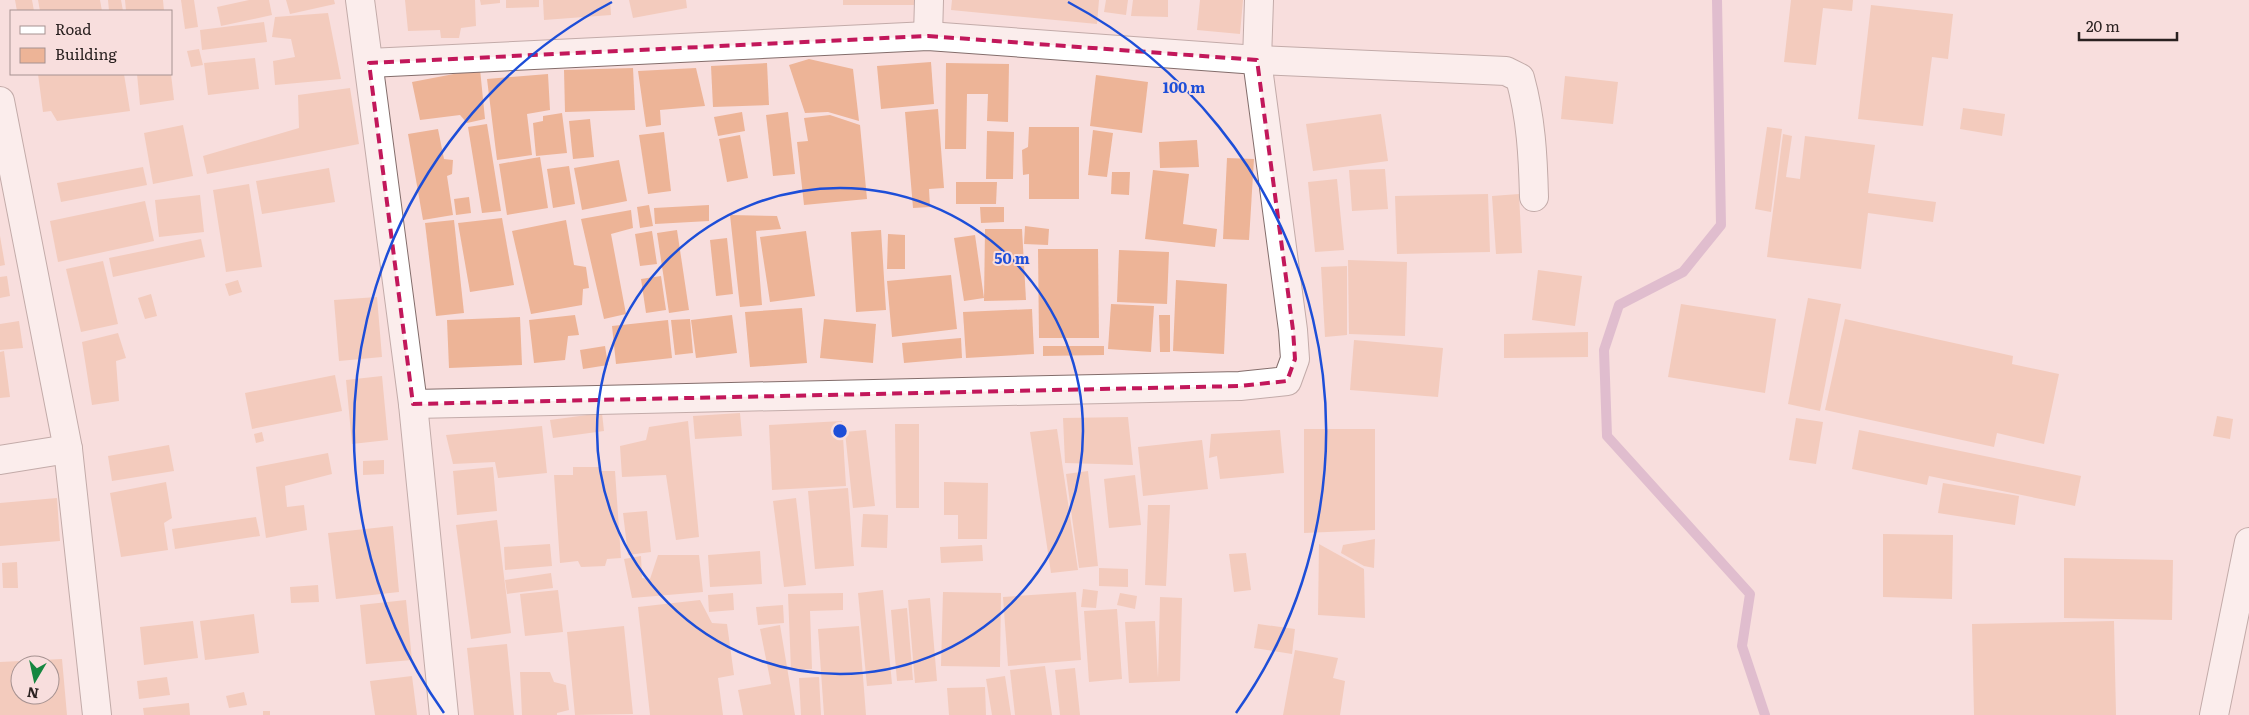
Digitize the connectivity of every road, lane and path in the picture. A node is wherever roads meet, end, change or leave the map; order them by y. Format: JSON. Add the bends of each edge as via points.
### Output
{"nodes":[{"id":1,"x":360,"y":0,"type":"edge"},
{"id":2,"x":929,"y":0,"type":"edge"},
{"id":3,"x":1259,"y":0,"type":"edge"},
{"id":4,"x":928,"y":36,"type":"junction"},
{"id":5,"x":1257,"y":60,"type":"junction"},
{"id":6,"x":368,"y":62,"type":"junction"},
{"id":7,"x":0,"y":101,"type":"edge"},
{"id":8,"x":1534,"y":197,"type":"dead end"},
{"id":9,"x":413,"y":404,"type":"junction"},
{"id":10,"x":68,"y":449,"type":"junction"},
{"id":11,"x":0,"y":460,"type":"edge"},
{"id":12,"x":2249,"y":542,"type":"edge"},
{"id":13,"x":97,"y":715,"type":"edge"},
{"id":14,"x":444,"y":715,"type":"edge"},
{"id":15,"x":2214,"y":715,"type":"edge"}],
"edges":[{"from":1,"to":6,"type":"street"},
{"from":2,"to":4,"type":"street"},
{"from":3,"to":5,"type":"street"},
{"from":4,"to":5,"type":"street"},
{"from":4,"to":6,"type":"street"},
{"from":5,"to":8,"type":"street","via":[[1506,71],[1520,78],[1529,110]]},
{"from":5,"to":9,"type":"street","via":[[1293,330],[1295,359],[1287,381],[1240,386]]},
{"from":6,"to":9,"type":"street"},
{"from":7,"to":10,"type":"street"},
{"from":9,"to":14,"type":"street"},
{"from":10,"to":11,"type":"street"},
{"from":10,"to":13,"type":"street"},
{"from":12,"to":15,"type":"street"}]}
